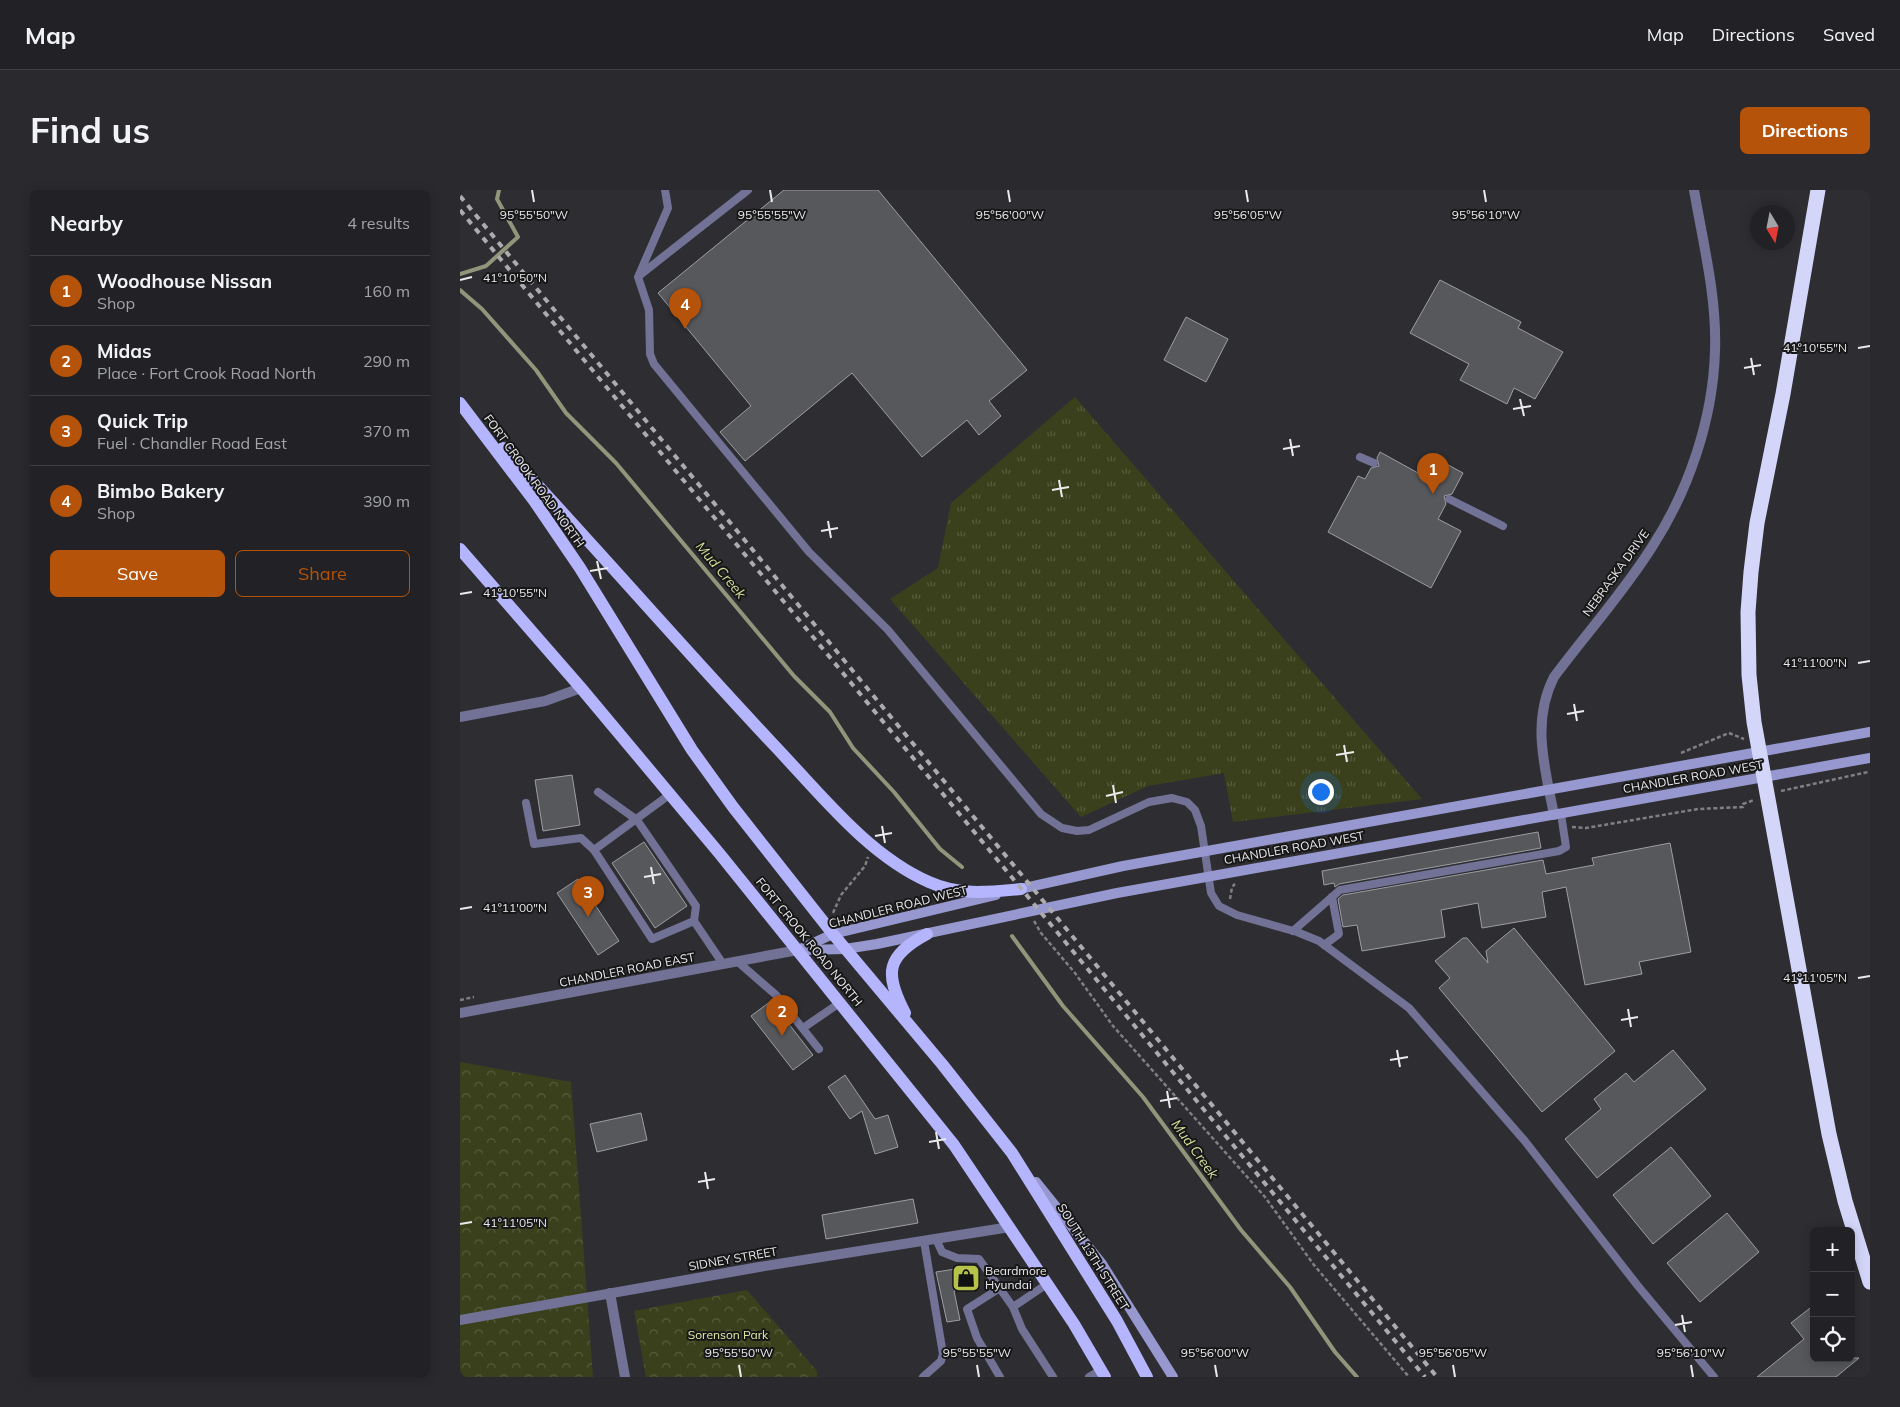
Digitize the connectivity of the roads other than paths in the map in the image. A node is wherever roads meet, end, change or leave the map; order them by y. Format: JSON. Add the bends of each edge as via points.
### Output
{"nodes":[{"id":1,"x":665,"y":190,"type":"edge"},
{"id":2,"x":748,"y":190,"type":"edge"},
{"id":3,"x":1694,"y":190,"type":"edge"},
{"id":4,"x":1818,"y":190,"type":"edge"},
{"id":5,"x":638,"y":276,"type":"junction"},
{"id":6,"x":460,"y":403,"type":"edge"},
{"id":7,"x":1360,"y":457,"type":"dead end"},
{"id":8,"x":1374,"y":463,"type":"dead end"},
{"id":9,"x":1449,"y":499,"type":"dead end"},
{"id":10,"x":1503,"y":526,"type":"dead end"},
{"id":11,"x":460,"y":549,"type":"edge"},
{"id":12,"x":581,"y":688,"type":"junction"},
{"id":13,"x":460,"y":717,"type":"edge"},
{"id":14,"x":1870,"y":732,"type":"edge"},
{"id":15,"x":1760,"y":750,"type":"junction"},
{"id":16,"x":1870,"y":758,"type":"edge"},
{"id":17,"x":1765,"y":777,"type":"junction"},
{"id":18,"x":1549,"y":789,"type":"junction"},
{"id":19,"x":598,"y":792,"type":"dead end"},
{"id":20,"x":669,"y":795,"type":"junction"},
{"id":21,"x":526,"y":803,"type":"dead end"},
{"id":22,"x":1558,"y":814,"type":"junction"},
{"id":23,"x":637,"y":820,"type":"junction"},
{"id":24,"x":594,"y":850,"type":"junction"},
{"id":25,"x":1206,"y":851,"type":"junction"},
{"id":26,"x":1210,"y":875,"type":"junction"},
{"id":27,"x":621,"y":877,"type":"dead end"},
{"id":28,"x":614,"y":882,"type":"junction"},
{"id":29,"x":1021,"y":889,"type":"junction"},
{"id":30,"x":1332,"y":897,"type":"junction"},
{"id":31,"x":694,"y":921,"type":"junction"},
{"id":32,"x":829,"y":929,"type":"junction"},
{"id":33,"x":1293,"y":931,"type":"junction"},
{"id":34,"x":927,"y":934,"type":"junction"},
{"id":35,"x":1324,"y":944,"type":"junction"},
{"id":36,"x":845,"y":949,"type":"junction"},
{"id":37,"x":798,"y":950,"type":"junction"},
{"id":38,"x":738,"y":962,"type":"junction"},
{"id":39,"x":723,"y":964,"type":"junction"},
{"id":40,"x":841,"y":1002,"type":"junction"},
{"id":41,"x":460,"y":1013,"type":"edge"},
{"id":42,"x":803,"y":1028,"type":"junction"},
{"id":43,"x":916,"y":1033,"type":"junction"},
{"id":44,"x":819,"y":1049,"type":"dead end"},
{"id":45,"x":1012,"y":1153,"type":"junction"},
{"id":46,"x":1010,"y":1227,"type":"junction"},
{"id":47,"x":936,"y":1239,"type":"junction"},
{"id":48,"x":924,"y":1241,"type":"junction"},
{"id":49,"x":1870,"y":1282,"type":"edge"},
{"id":50,"x":1047,"y":1284,"type":"junction"},
{"id":51,"x":1000,"y":1288,"type":"junction"},
{"id":52,"x":610,"y":1293,"type":"junction"},
{"id":53,"x":1013,"y":1307,"type":"junction"},
{"id":54,"x":460,"y":1320,"type":"edge"},
{"id":55,"x":1103,"y":1374,"type":"edge"},
{"id":56,"x":625,"y":1377,"type":"edge"},
{"id":57,"x":923,"y":1377,"type":"edge"},
{"id":58,"x":1000,"y":1377,"type":"edge"},
{"id":59,"x":1053,"y":1377,"type":"edge"},
{"id":60,"x":1089,"y":1377,"type":"edge"},
{"id":61,"x":1147,"y":1377,"type":"edge"},
{"id":62,"x":1174,"y":1377,"type":"edge"},
{"id":63,"x":1714,"y":1377,"type":"edge"}],
"edges":[{"from":1,"to":5,"type":"lane","via":[[668,208]]},
{"from":2,"to":5,"type":"lane"},
{"from":3,"to":18,"type":"street","name":"NEBRASKA DRIVE","via":[[1714,332],[1714,376],[1706,419],[1690,471],[1662,530],[1638,568],[1554,677],[1548,690],[1540,737]]},
{"from":4,"to":15,"type":"highway","via":[[1757,523],[1751,572],[1749,675]]},
{"from":5,"to":25,"type":"lane","via":[[648,310],[650,354],[662,375],[809,552],[888,630],[1041,814],[1062,828],[1089,830],[1150,802],[1172,798],[1188,802],[1195,810]]},
{"from":6,"to":29,"type":"main road","via":[[544,491],[710,677],[872,845],[907,871],[944,888],[979,893]]},
{"from":6,"to":32,"type":"main road","name":"FORT CROOK ROAD NORTH","via":[[580,568],[687,742],[727,799]]},
{"from":7,"to":8,"type":"lane"},
{"from":9,"to":10,"type":"lane"},
{"from":11,"to":12,"type":"main road","name":"FORT CROOK ROAD NORTH"},
{"from":12,"to":13,"type":"street","via":[[545,701]]},
{"from":12,"to":20,"type":"main road","name":"FORT CROOK ROAD NORTH"},
{"from":14,"to":15,"type":"main road","name":"CHANDLER ROAD WEST"},
{"from":15,"to":17,"type":"highway"},
{"from":15,"to":18,"type":"main road","name":"CHANDLER ROAD WEST"},
{"from":16,"to":17,"type":"main road","name":"CHANDLER ROAD WEST"},
{"from":17,"to":22,"type":"main road","name":"CHANDLER ROAD WEST"},
{"from":17,"to":49,"type":"highway","via":[[1829,1134]]},
{"from":18,"to":22,"type":"street","name":"NEBRASKA DRIVE"},
{"from":18,"to":25,"type":"main road","name":"CHANDLER ROAD WEST"},
{"from":19,"to":23,"type":"lane"},
{"from":20,"to":23,"type":"lane"},
{"from":20,"to":37,"type":"main road","name":"FORT CROOK ROAD NORTH"},
{"from":21,"to":24,"type":"lane","via":[[534,844],[580,838]]},
{"from":22,"to":26,"type":"main road","name":"CHANDLER ROAD WEST"},
{"from":22,"to":30,"type":"lane","via":[[1564,827],[1566,846],[1559,851],[1340,890]]},
{"from":23,"to":24,"type":"lane"},
{"from":23,"to":31,"type":"lane","via":[[680,889],[696,906]]},
{"from":24,"to":28,"type":"lane"},
{"from":25,"to":26,"type":"lane"},
{"from":25,"to":29,"type":"main road","name":"CHANDLER ROAD WEST"},
{"from":26,"to":33,"type":"lane","via":[[1211,893],[1219,906]]},
{"from":26,"to":34,"type":"main road","name":"CHANDLER ROAD WEST"},
{"from":27,"to":28,"type":"lane"},
{"from":28,"to":31,"type":"lane","via":[[629,896],[652,939]]},
{"from":29,"to":32,"type":"main road","name":"CHANDLER ROAD WEST"},
{"from":30,"to":33,"type":"lane"},
{"from":30,"to":35,"type":"lane","via":[[1339,934]]},
{"from":31,"to":39,"type":"lane"},
{"from":32,"to":36,"type":"main road","name":"FORT CROOK ROAD NORTH"},
{"from":32,"to":37,"type":"main road","name":"CHANDLER ROAD WEST"},
{"from":33,"to":35,"type":"lane"},
{"from":34,"to":36,"type":"main road","name":"CHANDLER ROAD WEST"},
{"from":34,"to":43,"type":"main road","via":[[900,952],[892,971],[896,994]]},
{"from":35,"to":63,"type":"lane","via":[[1409,1008],[1524,1140]]},
{"from":36,"to":37,"type":"main road","name":"CHANDLER ROAD WEST"},
{"from":36,"to":43,"type":"main road","name":"FORT CROOK ROAD NORTH"},
{"from":37,"to":38,"type":"street","name":"CHANDLER ROAD EAST"},
{"from":37,"to":40,"type":"main road","name":"FORT CROOK ROAD NORTH"},
{"from":38,"to":39,"type":"street","name":"CHANDLER ROAD EAST"},
{"from":38,"to":42,"type":"lane","via":[[776,995]]},
{"from":39,"to":41,"type":"street","name":"CHANDLER ROAD EAST"},
{"from":40,"to":42,"type":"lane"},
{"from":40,"to":46,"type":"main road","name":"FORT CROOK ROAD NORTH","via":[[954,1145]]},
{"from":42,"to":44,"type":"lane"},
{"from":43,"to":45,"type":"main road","name":"FORT CROOK ROAD NORTH"},
{"from":45,"to":61,"type":"main road","name":"SOUTH 13TH STREET","via":[[1117,1321]]},
{"from":45,"to":62,"type":"main road","via":[[1102,1264]]},
{"from":46,"to":47,"type":"street","name":"SIDNEY STREET"},
{"from":46,"to":50,"type":"main road","name":"FORT CROOK ROAD NORTH"},
{"from":47,"to":48,"type":"street","name":"SIDNEY STREET"},
{"from":47,"to":51,"type":"lane","via":[[942,1252],[957,1258],[979,1259]]},
{"from":48,"to":52,"type":"street","name":"SIDNEY STREET"},
{"from":48,"to":57,"type":"lane","via":[[943,1354],[941,1361]]},
{"from":50,"to":53,"type":"lane"},
{"from":50,"to":55,"type":"main road","name":"FORT CROOK ROAD NORTH"},
{"from":51,"to":53,"type":"lane"},
{"from":51,"to":58,"type":"lane","via":[[967,1309],[977,1338]]},
{"from":52,"to":54,"type":"street","name":"SIDNEY STREET"},
{"from":52,"to":56,"type":"street"},
{"from":53,"to":59,"type":"lane","via":[[1022,1328]]},
{"from":55,"to":60,"type":"lane"}]}
